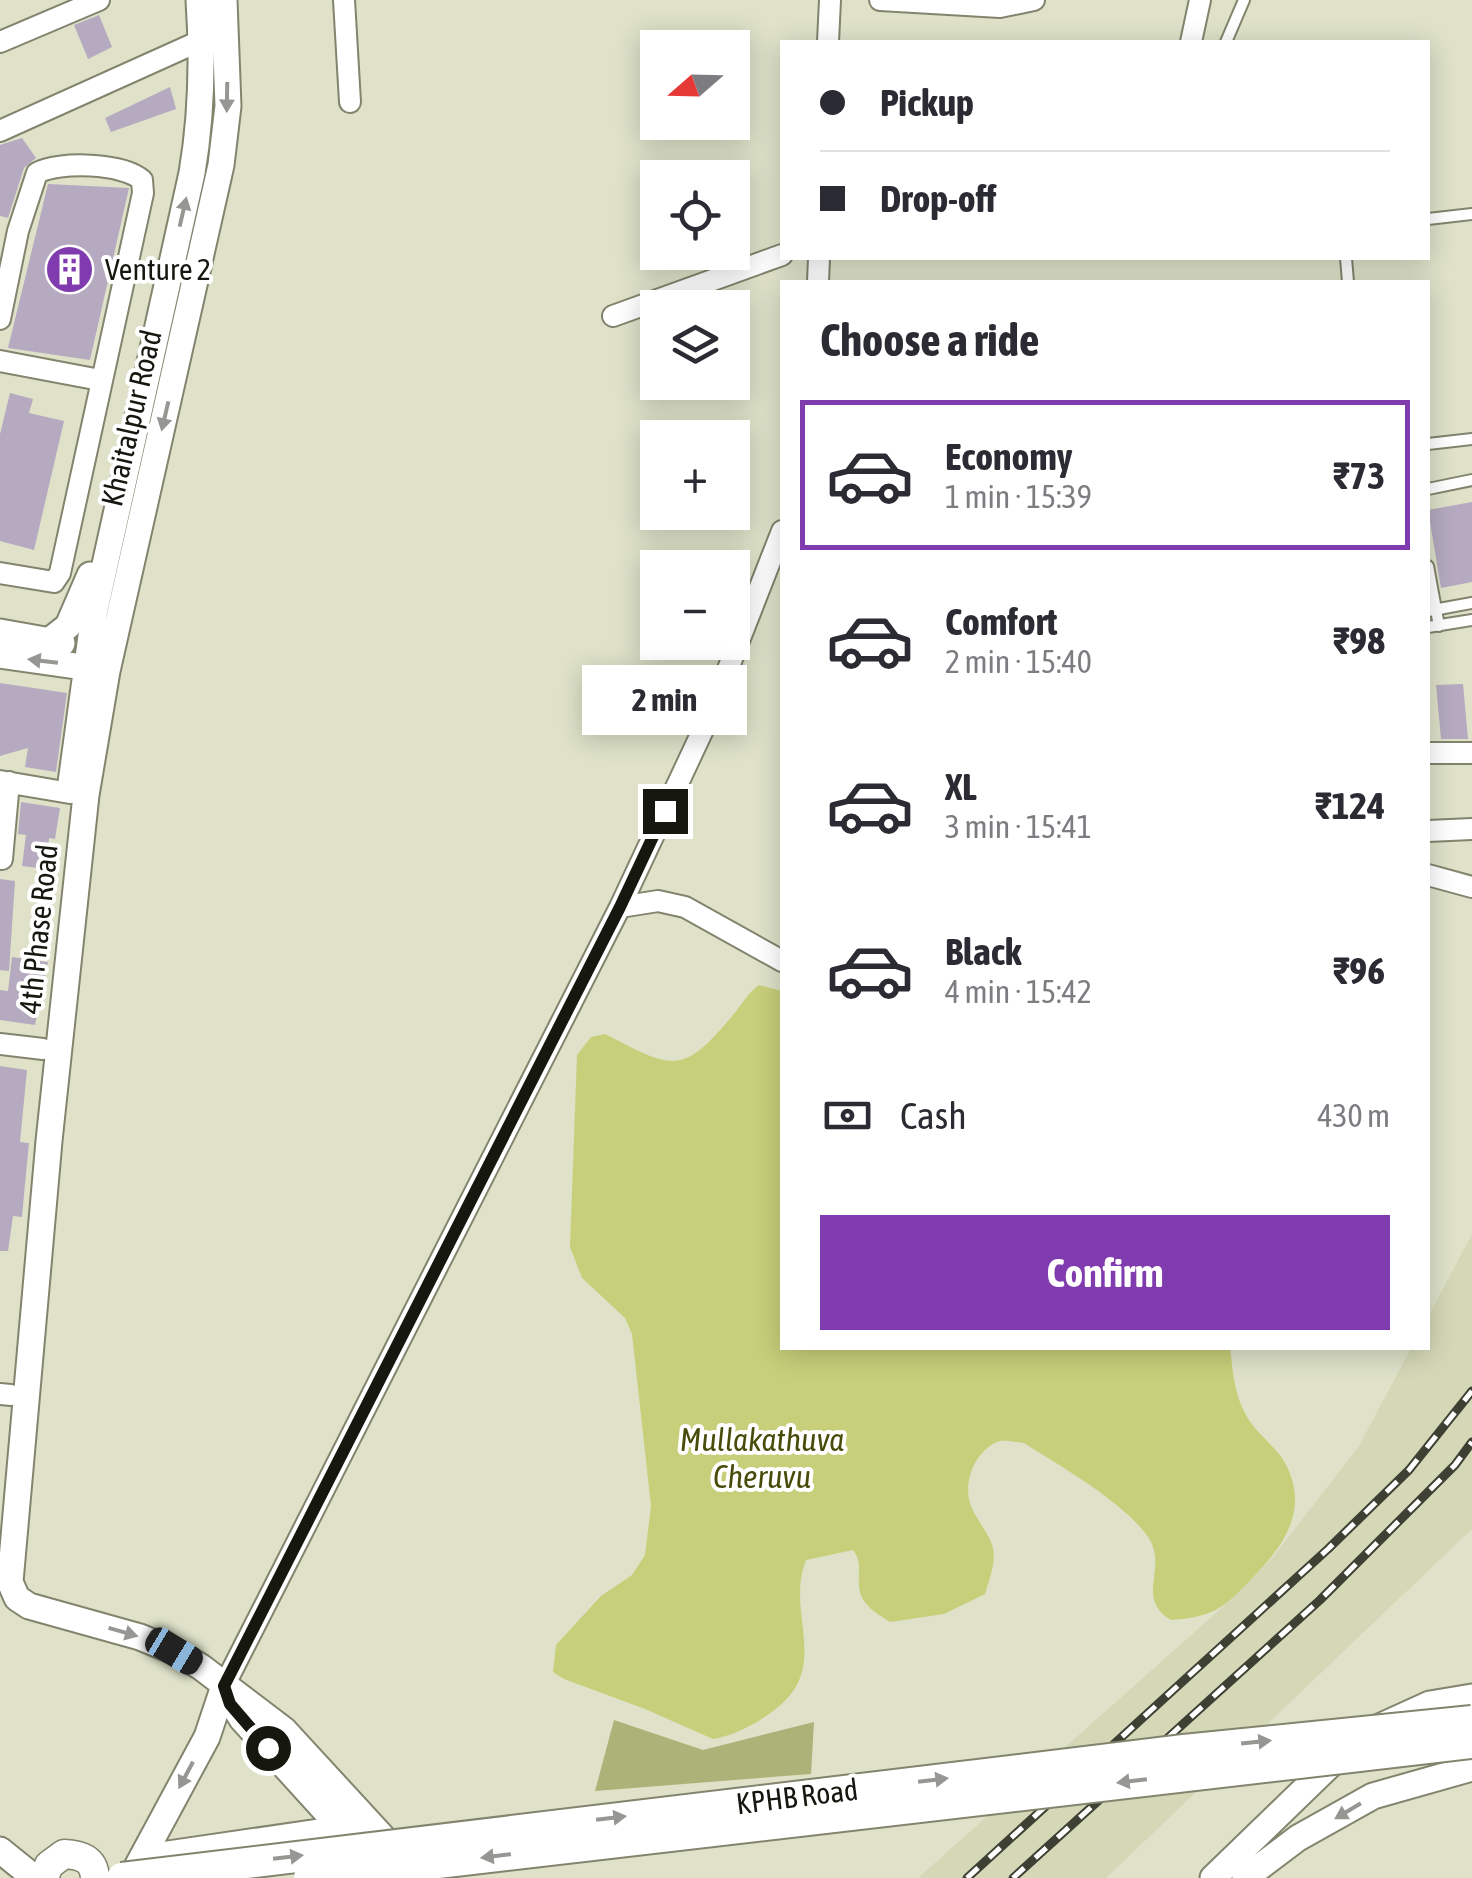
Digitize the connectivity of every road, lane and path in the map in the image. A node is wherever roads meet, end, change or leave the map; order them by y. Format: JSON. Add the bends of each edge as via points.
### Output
{"nodes":[{"id":1,"x":99,"y":0,"type":"edge"},
{"id":2,"x":199,"y":0,"type":"edge"},
{"id":3,"x":224,"y":0,"type":"edge"},
{"id":4,"x":830,"y":0,"type":"edge"},
{"id":5,"x":880,"y":0,"type":"edge"},
{"id":6,"x":1034,"y":0,"type":"edge"},
{"id":7,"x":1200,"y":0,"type":"edge"},
{"id":8,"x":1244,"y":0,"type":"edge"},
{"id":9,"x":351,"y":3,"type":"edge"},
{"id":10,"x":202,"y":40,"type":"junction"},
{"id":11,"x":828,"y":40,"type":"edge"},
{"id":12,"x":1192,"y":40,"type":"edge"},
{"id":13,"x":1227,"y":40,"type":"edge"},
{"id":14,"x":0,"y":42,"type":"edge"},
{"id":15,"x":350,"y":102,"type":"dead end"},
{"id":16,"x":0,"y":131,"type":"edge"},
{"id":17,"x":1472,"y":214,"type":"edge"},
{"id":18,"x":1430,"y":219,"type":"edge"},
{"id":19,"x":9,"y":229,"type":"edge"},
{"id":20,"x":780,"y":256,"type":"edge"},
{"id":21,"x":613,"y":316,"type":"dead end"},
{"id":22,"x":0,"y":319,"type":"edge"},
{"id":23,"x":0,"y":362,"type":"edge"},
{"id":24,"x":100,"y":380,"type":"junction"},
{"id":25,"x":1472,"y":440,"type":"edge"},
{"id":26,"x":1430,"y":444,"type":"edge"},
{"id":27,"x":1472,"y":480,"type":"edge"},
{"id":28,"x":1430,"y":489,"type":"edge"},
{"id":29,"x":780,"y":536,"type":"edge"},
{"id":30,"x":110,"y":541,"type":"junction"},
{"id":31,"x":0,"y":573,"type":"edge"},
{"id":32,"x":1472,"y":603,"type":"edge"},
{"id":33,"x":1431,"y":610,"type":"edge"},
{"id":34,"x":1472,"y":620,"type":"edge"},
{"id":35,"x":1433,"y":627,"type":"edge"},
{"id":36,"x":0,"y":632,"type":"edge"},
{"id":37,"x":49,"y":641,"type":"junction"},
{"id":38,"x":0,"y":655,"type":"edge"},
{"id":39,"x":98,"y":659,"type":"junction"},
{"id":40,"x":1430,"y":750,"type":"edge"},
{"id":41,"x":1472,"y":753,"type":"edge"},
{"id":42,"x":5,"y":782,"type":"edge"},
{"id":43,"x":70,"y":793,"type":"junction"},
{"id":44,"x":1430,"y":830,"type":"edge"},
{"id":45,"x":1472,"y":830,"type":"edge"},
{"id":46,"x":2,"y":859,"type":"edge"},
{"id":47,"x":1430,"y":876,"type":"edge"},
{"id":48,"x":1472,"y":887,"type":"edge"},
{"id":49,"x":620,"y":907,"type":"junction"},
{"id":50,"x":780,"y":960,"type":"edge"},
{"id":51,"x":0,"y":1044,"type":"edge"},
{"id":52,"x":43,"y":1049,"type":"junction"},
{"id":53,"x":6,"y":1394,"type":"edge"},
{"id":54,"x":0,"y":1512,"type":"edge"},
{"id":55,"x":224,"y":1686,"type":"junction"},
{"id":56,"x":1461,"y":1698,"type":"edge"},
{"id":57,"x":1472,"y":1721,"type":"edge"},
{"id":58,"x":1472,"y":1744,"type":"edge"},
{"id":59,"x":1463,"y":1770,"type":"edge"},
{"id":60,"x":1391,"y":1788,"type":"junction"},
{"id":61,"x":368,"y":1822,"type":"junction"},
{"id":62,"x":340,"y":1826,"type":"junction"},
{"id":63,"x":0,"y":1850,"type":"edge"},
{"id":64,"x":144,"y":1855,"type":"junction"},
{"id":65,"x":27,"y":1878,"type":"edge"},
{"id":66,"x":44,"y":1878,"type":"edge"},
{"id":67,"x":96,"y":1878,"type":"edge"},
{"id":68,"x":122,"y":1878,"type":"edge"},
{"id":69,"x":131,"y":1878,"type":"edge"},
{"id":70,"x":309,"y":1878,"type":"edge"},
{"id":71,"x":387,"y":1878,"type":"edge"},
{"id":72,"x":420,"y":1878,"type":"edge"},
{"id":73,"x":1214,"y":1878,"type":"edge"},
{"id":74,"x":1245,"y":1878,"type":"edge"}],
"edges":[{"from":1,"to":14,"type":"street"},
{"from":2,"to":10,"type":"street","name":"Khaitalpur Road"},
{"from":3,"to":39,"type":"street","name":"Khaitalpur Road","one_way":true,"via":[[228,106],[221,166]]},
{"from":4,"to":11,"type":"street"},
{"from":5,"to":6,"type":"street","via":[[1000,7]]},
{"from":7,"to":12,"type":"street"},
{"from":8,"to":13,"type":"lane"},
{"from":9,"to":15,"type":"street"},
{"from":10,"to":16,"type":"street"},
{"from":30,"to":10,"type":"street","name":"Khaitalpur Road","one_way":true,"via":[[192,172]]},
{"from":17,"to":18,"type":"lane"},
{"from":19,"to":22,"type":"street"},
{"from":19,"to":24,"type":"street","via":[[37,173],[49,167],[132,171],[142,180]]},
{"from":20,"to":21,"type":"street"},
{"from":23,"to":24,"type":"street"},
{"from":24,"to":31,"type":"street","via":[[60,573],[54,582]]},
{"from":25,"to":26,"type":"lane"},
{"from":27,"to":28,"type":"lane"},
{"from":29,"to":49,"type":"street","via":[[710,715]]},
{"from":30,"to":37,"type":"street","via":[[94,562],[68,626]]},
{"from":30,"to":39,"type":"street","name":"Khaitalpur Road"},
{"from":32,"to":33,"type":"lane"},
{"from":33,"to":35,"type":"lane"},
{"from":34,"to":35,"type":"lane"},
{"from":36,"to":37,"type":"street"},
{"from":37,"to":39,"type":"street"},
{"from":39,"to":38,"type":"street","one_way":true},
{"from":39,"to":43,"type":"street","name":"4th Phase Road"},
{"from":39,"to":55,"type":"street","name":"4th Phase Road","one_way":true,"via":[[10,1582],[29,1606],[140,1637],[174,1651]]},
{"from":40,"to":41,"type":"street"},
{"from":42,"to":43,"type":"street"},
{"from":42,"to":46,"type":"street"},
{"from":43,"to":52,"type":"street","name":"4th Phase Road"},
{"from":44,"to":45,"type":"street"},
{"from":47,"to":48,"type":"street"},
{"from":49,"to":50,"type":"street","via":[[658,901],[685,907]]},
{"from":49,"to":55,"type":"street"},
{"from":51,"to":52,"type":"street"},
{"from":52,"to":53,"type":"street","name":"4th Phase Road"},
{"from":53,"to":54,"type":"street","name":"4th Phase Road"},
{"from":55,"to":61,"type":"street","via":[[284,1730]]},
{"from":55,"to":62,"type":"street","via":[[242,1719]]},
{"from":55,"to":64,"type":"street","one_way":true,"via":[[206,1737]]},
{"from":56,"to":60,"type":"street"},
{"from":56,"to":73,"type":"street","via":[[1406,1712],[1360,1738]]},
{"from":68,"to":57,"type":"main road","name":"KPHB Road","one_way":true,"bridge":true},
{"from":58,"to":59,"type":"street"},
{"from":58,"to":70,"type":"main road","name":"KPHB Road","one_way":true,"bridge":true},
{"from":59,"to":60,"type":"street"},
{"from":60,"to":74,"type":"street","one_way":true,"via":[[1298,1838]]},
{"from":61,"to":62,"type":"street"},
{"from":61,"to":72,"type":"street"},
{"from":62,"to":64,"type":"street"},
{"from":62,"to":71,"type":"street"},
{"from":63,"to":65,"type":"street"},
{"from":64,"to":69,"type":"street"},
{"from":66,"to":67,"type":"main road","via":[[64,1854],[85,1857]]}]}
